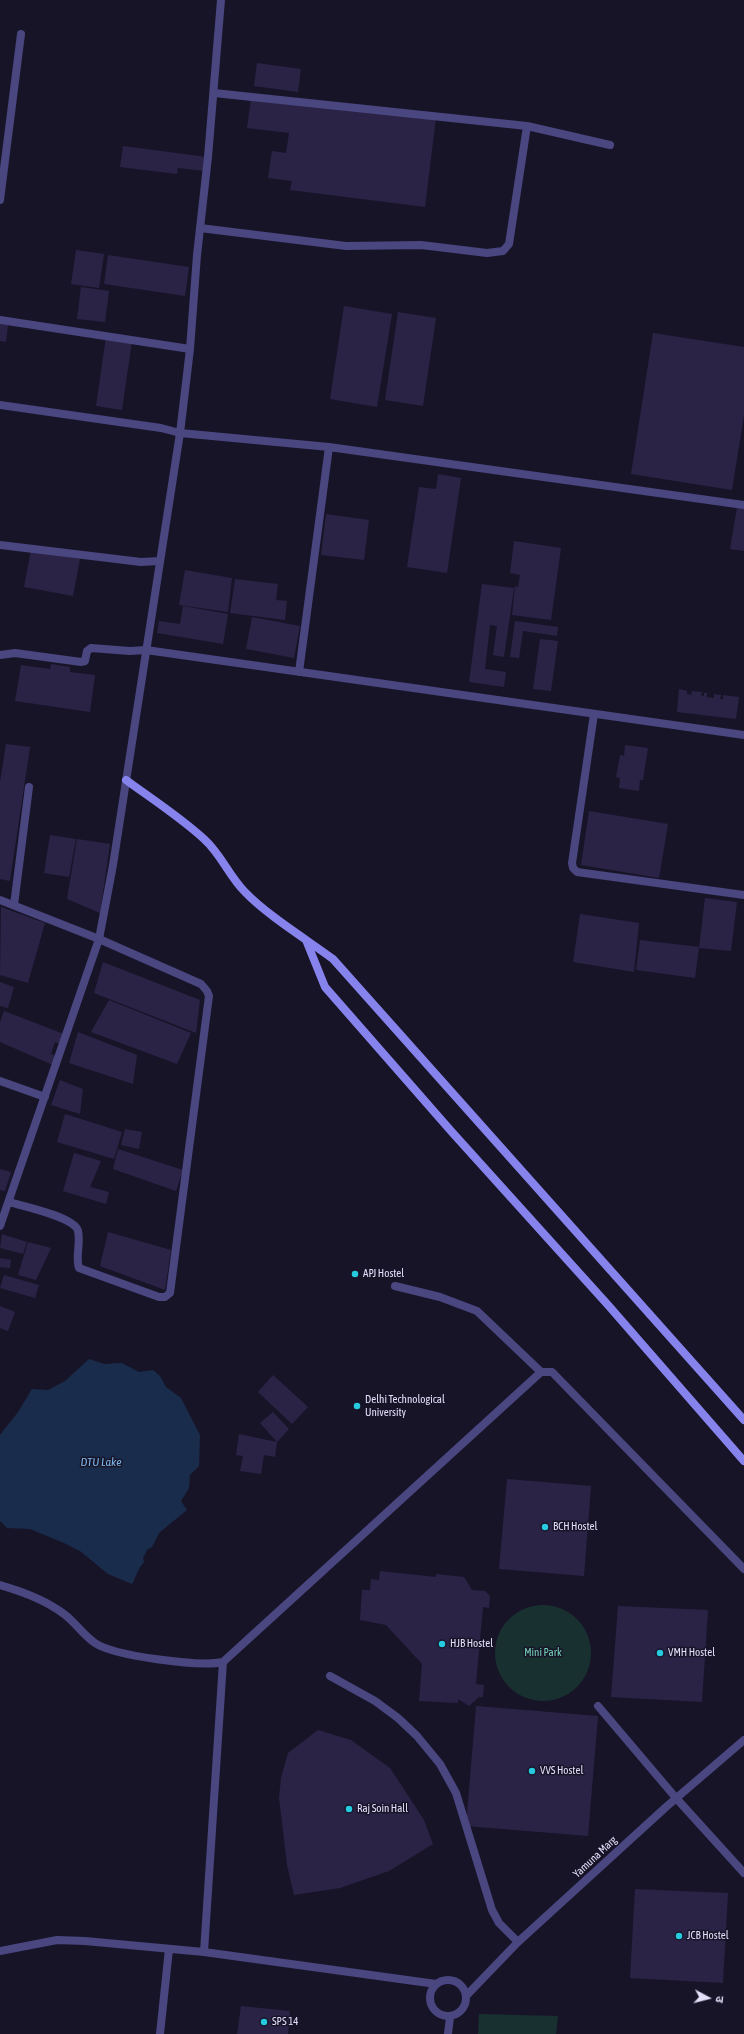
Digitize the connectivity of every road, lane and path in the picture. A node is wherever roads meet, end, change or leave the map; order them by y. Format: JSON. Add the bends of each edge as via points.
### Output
{"nodes":[{"id":1,"x":221,"y":0,"type":"edge"},
{"id":2,"x":22,"y":34,"type":"dead end"},
{"id":3,"x":214,"y":93,"type":"junction"},
{"id":4,"x":527,"y":126,"type":"junction"},
{"id":5,"x":610,"y":145,"type":"dead end"},
{"id":6,"x":2,"y":166,"type":"edge"},
{"id":7,"x":0,"y":200,"type":"edge"},
{"id":8,"x":200,"y":228,"type":"junction"},
{"id":9,"x":0,"y":320,"type":"edge"},
{"id":10,"x":190,"y":349,"type":"junction"},
{"id":11,"x":0,"y":405,"type":"edge"},
{"id":12,"x":180,"y":433,"type":"junction"},
{"id":13,"x":329,"y":447,"type":"junction"},
{"id":14,"x":744,"y":505,"type":"edge"},
{"id":15,"x":0,"y":545,"type":"edge"},
{"id":16,"x":160,"y":561,"type":"junction"},
{"id":17,"x":146,"y":650,"type":"junction"},
{"id":18,"x":0,"y":654,"type":"edge"},
{"id":19,"x":299,"y":672,"type":"junction"},
{"id":20,"x":594,"y":714,"type":"junction"},
{"id":21,"x":744,"y":735,"type":"edge"},
{"id":22,"x":126,"y":780,"type":"junction"},
{"id":23,"x":29,"y":786,"type":"dead end"},
{"id":24,"x":744,"y":895,"type":"edge"},
{"id":25,"x":0,"y":900,"type":"edge"},
{"id":26,"x":14,"y":905,"type":"junction"},
{"id":27,"x":100,"y":939,"type":"junction"},
{"id":28,"x":305,"y":939,"type":"junction"},
{"id":29,"x":0,"y":1081,"type":"edge"},
{"id":30,"x":45,"y":1097,"type":"junction"},
{"id":31,"x":9,"y":1202,"type":"junction"},
{"id":32,"x":0,"y":1226,"type":"edge"},
{"id":33,"x":395,"y":1286,"type":"dead end"},
{"id":34,"x":541,"y":1372,"type":"junction"},
{"id":35,"x":744,"y":1420,"type":"edge"},
{"id":36,"x":744,"y":1461,"type":"edge"},
{"id":37,"x":744,"y":1569,"type":"edge"},
{"id":38,"x":0,"y":1585,"type":"edge"},
{"id":39,"x":223,"y":1662,"type":"junction"},
{"id":40,"x":330,"y":1676,"type":"dead end"},
{"id":41,"x":598,"y":1706,"type":"dead end"},
{"id":42,"x":744,"y":1740,"type":"edge"},
{"id":43,"x":676,"y":1798,"type":"junction"},
{"id":44,"x":744,"y":1873,"type":"edge"},
{"id":45,"x":518,"y":1942,"type":"junction"},
{"id":46,"x":169,"y":1949,"type":"junction"},
{"id":47,"x":0,"y":1951,"type":"edge"},
{"id":48,"x":204,"y":1952,"type":"junction"},
{"id":49,"x":436,"y":1984,"type":"junction"},
{"id":50,"x":466,"y":1996,"type":"junction"},
{"id":51,"x":450,"y":2017,"type":"junction"},
{"id":52,"x":160,"y":2034,"type":"edge"},
{"id":53,"x":448,"y":2034,"type":"edge"}],
"edges":[{"from":1,"to":3,"type":"street"},
{"from":2,"to":6,"type":"street"},
{"from":3,"to":4,"type":"street"},
{"from":3,"to":8,"type":"street"},
{"from":4,"to":5,"type":"street"},
{"from":4,"to":8,"type":"street","via":[[509,244],[503,251],[487,253],[421,245],[346,246]]},
{"from":6,"to":7,"type":"street"},
{"from":8,"to":10,"type":"street"},
{"from":9,"to":10,"type":"street"},
{"from":10,"to":12,"type":"street"},
{"from":11,"to":12,"type":"street"},
{"from":12,"to":13,"type":"street"},
{"from":12,"to":16,"type":"street"},
{"from":13,"to":14,"type":"street"},
{"from":13,"to":19,"type":"street"},
{"from":15,"to":16,"type":"street","via":[[141,562]]},
{"from":16,"to":17,"type":"street"},
{"from":17,"to":18,"type":"street","via":[[91,648],[87,651],[85,661],[81,662],[14,653]]},
{"from":17,"to":19,"type":"street"},
{"from":17,"to":22,"type":"street"},
{"from":19,"to":20,"type":"street"},
{"from":20,"to":21,"type":"street"},
{"from":20,"to":24,"type":"street","via":[[573,868],[577,872]]},
{"from":22,"to":27,"type":"street"},
{"from":22,"to":28,"type":"street","via":[[203,838],[220,856],[245,892]]},
{"from":23,"to":26,"type":"street"},
{"from":25,"to":26,"type":"street"},
{"from":26,"to":27,"type":"street"},
{"from":27,"to":30,"type":"street"},
{"from":27,"to":31,"type":"street","via":[[201,984],[209,996],[170,1293],[165,1297],[159,1297],[79,1268],[79,1232],[76,1226],[64,1218]]},
{"from":28,"to":35,"type":"street","via":[[333,959]]},
{"from":28,"to":36,"type":"street","via":[[325,987]]},
{"from":29,"to":30,"type":"street"},
{"from":30,"to":31,"type":"street"},
{"from":31,"to":32,"type":"street"},
{"from":33,"to":34,"type":"street","via":[[440,1297],[477,1311]]},
{"from":34,"to":37,"type":"street","via":[[552,1372]]},
{"from":34,"to":39,"type":"street"},
{"from":38,"to":39,"type":"street","via":[[49,1605],[104,1648],[120,1653],[204,1664]]},
{"from":39,"to":48,"type":"street"},
{"from":40,"to":45,"type":"street","via":[[375,1701],[398,1718],[440,1764],[456,1793],[492,1910],[499,1923]]},
{"from":41,"to":43,"type":"street"},
{"from":42,"to":43,"type":"street","name":"Yamuna Marg"},
{"from":43,"to":44,"type":"street"},
{"from":43,"to":45,"type":"street","name":"Yamuna Marg"},
{"from":45,"to":50,"type":"street","name":"Yamuna Marg"},
{"from":46,"to":47,"type":"street","via":[[57,1940]]},
{"from":46,"to":48,"type":"street"},
{"from":46,"to":52,"type":"street"},
{"from":48,"to":49,"type":"street"},
{"from":49,"to":50,"type":"street","via":[[455,1981],[461,1985]]},
{"from":49,"to":51,"type":"street","via":[[430,1994],[431,2006],[439,2014]]},
{"from":50,"to":51,"type":"street","via":[[464,2008]]},
{"from":51,"to":53,"type":"street"}]}
